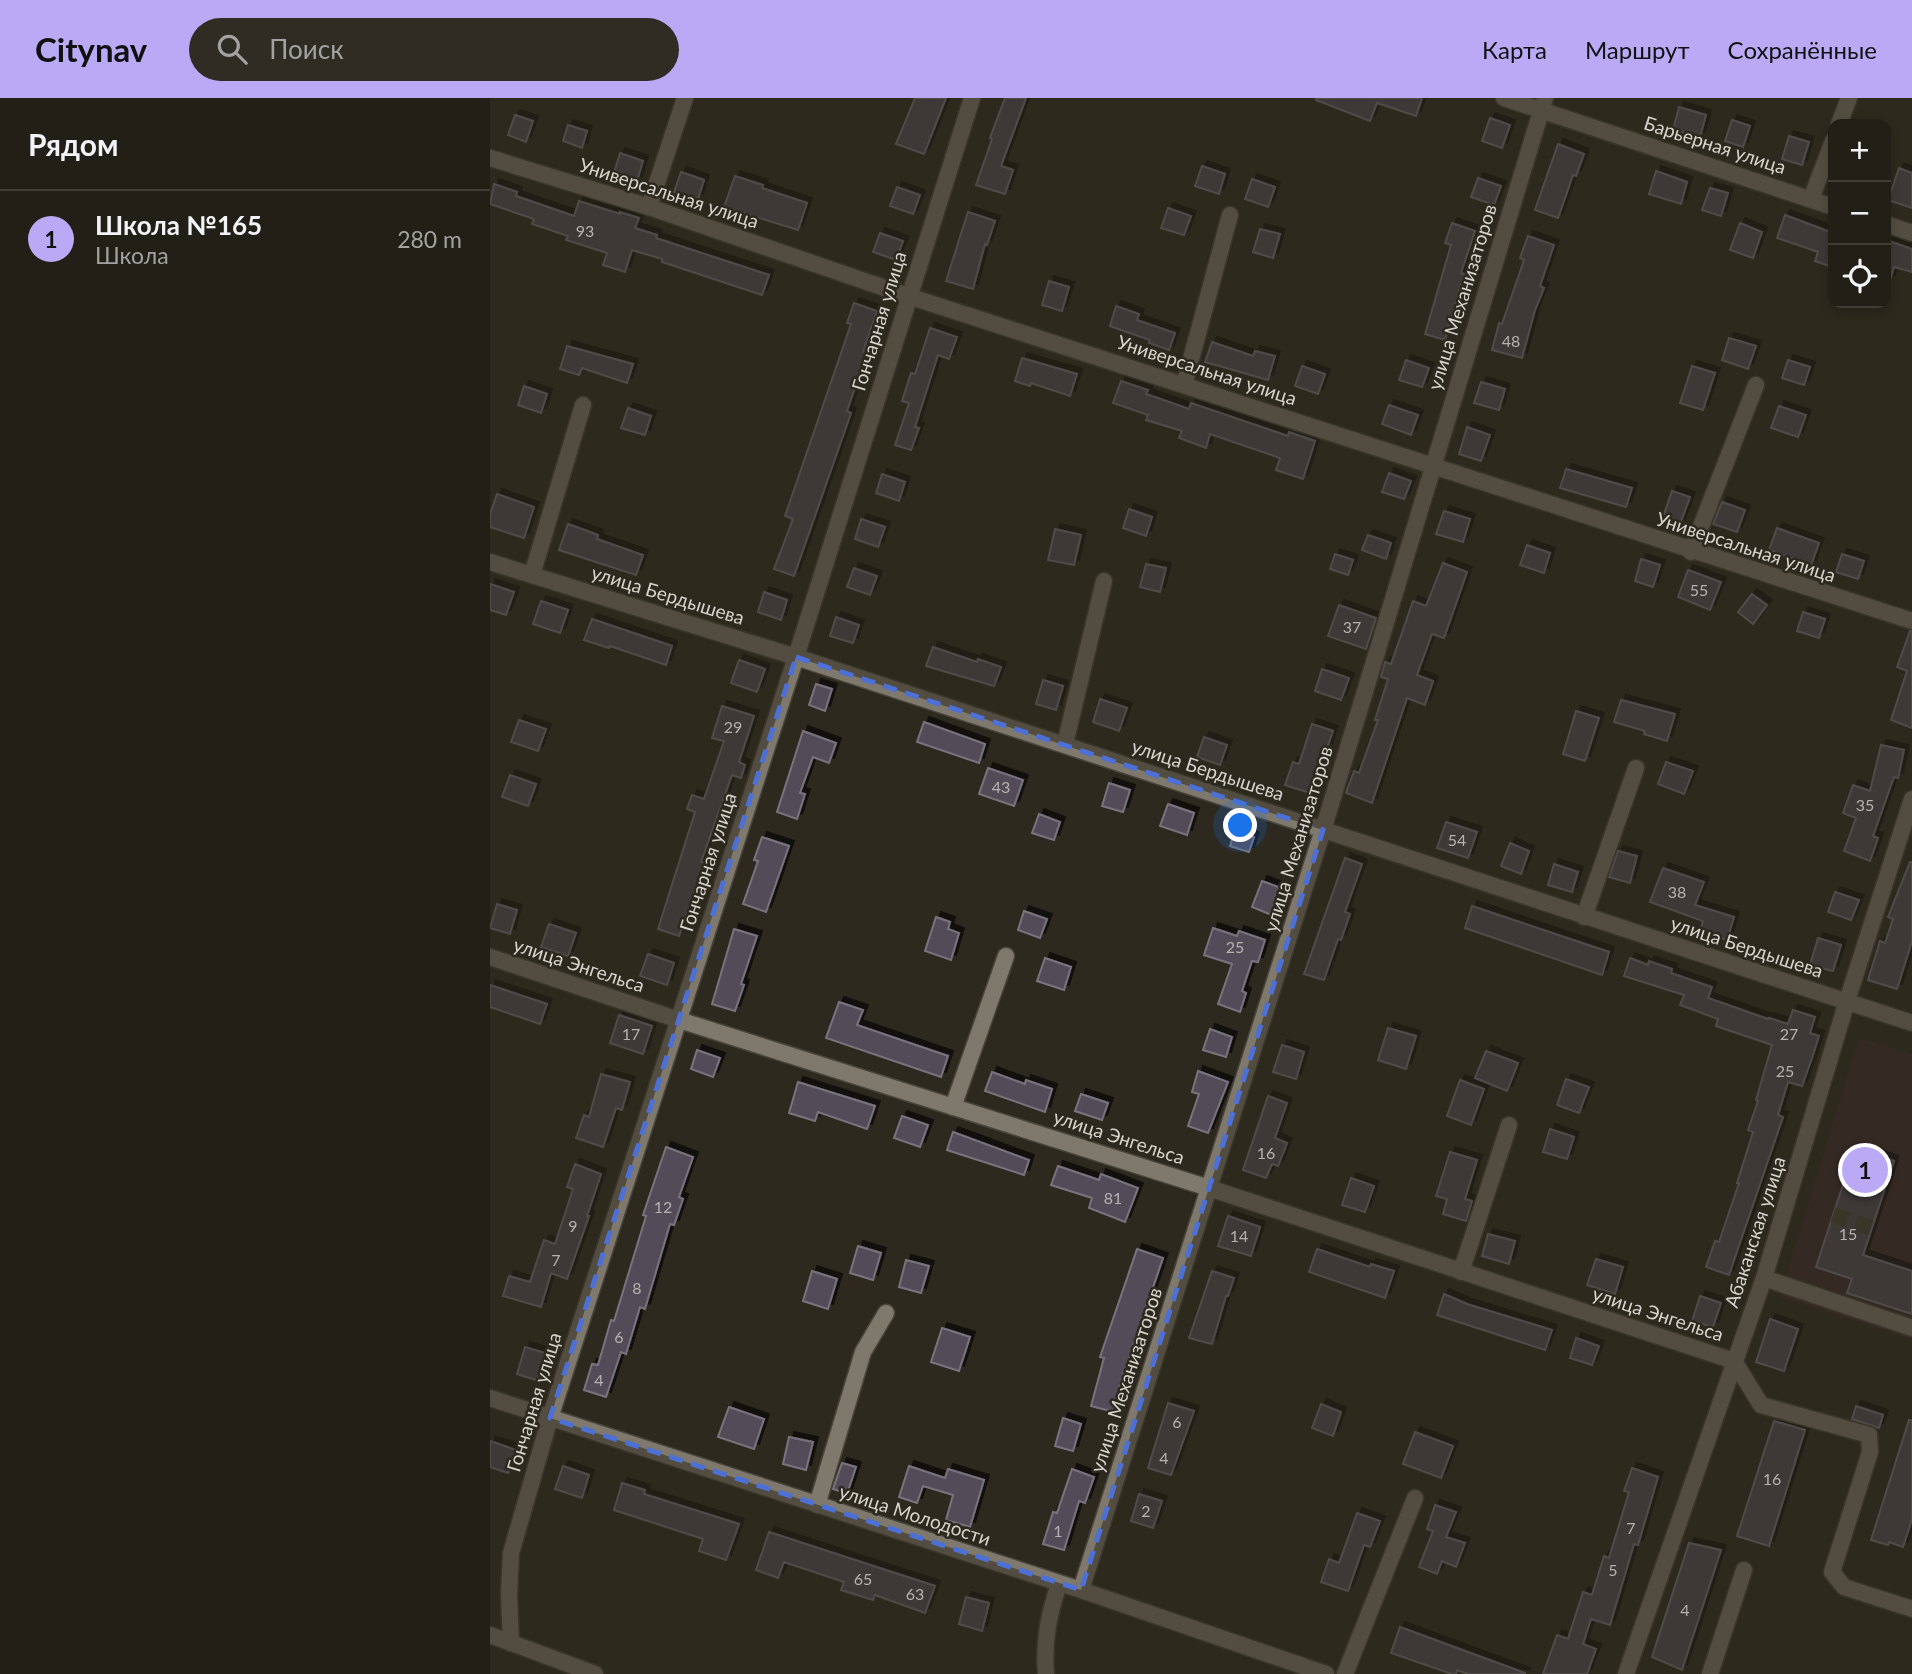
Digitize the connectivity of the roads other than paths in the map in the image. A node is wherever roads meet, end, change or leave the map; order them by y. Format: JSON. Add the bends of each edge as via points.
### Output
{"nodes":[{"id":1,"x":685,"y":98,"type":"edge"},
{"id":2,"x":972,"y":98,"type":"edge"},
{"id":3,"x":1504,"y":98,"type":"edge"},
{"id":4,"x":1849,"y":98,"type":"edge"},
{"id":5,"x":1543,"y":104,"type":"edge"},
{"id":6,"x":1841,"y":119,"type":"edge"},
{"id":7,"x":1828,"y":154,"type":"edge"},
{"id":8,"x":490,"y":158,"type":"edge"},
{"id":9,"x":1811,"y":199,"type":"junction"},
{"id":10,"x":1828,"y":204,"type":"edge"},
{"id":11,"x":649,"y":207,"type":"junction"},
{"id":12,"x":1230,"y":215,"type":"dead end"},
{"id":13,"x":1891,"y":226,"type":"edge"},
{"id":14,"x":1912,"y":233,"type":"edge"},
{"id":15,"x":908,"y":296,"type":"junction"},
{"id":16,"x":1184,"y":385,"type":"junction"},
{"id":17,"x":1756,"y":385,"type":"dead end"},
{"id":18,"x":583,"y":405,"type":"dead end"},
{"id":19,"x":1433,"y":465,"type":"junction"},
{"id":20,"x":1691,"y":552,"type":"junction"},
{"id":21,"x":490,"y":562,"type":"edge"},
{"id":22,"x":532,"y":575,"type":"junction"},
{"id":23,"x":1104,"y":582,"type":"dead end"},
{"id":24,"x":1912,"y":621,"type":"edge"},
{"id":25,"x":796,"y":657,"type":"junction"},
{"id":26,"x":1065,"y":744,"type":"junction"},
{"id":27,"x":1636,"y":768,"type":"dead end"},
{"id":28,"x":1912,"y":799,"type":"edge"},
{"id":29,"x":1324,"y":830,"type":"junction"},
{"id":30,"x":1584,"y":917,"type":"junction"},
{"id":31,"x":1006,"y":956,"type":"dead end"},
{"id":32,"x":490,"y":957,"type":"edge"},
{"id":33,"x":1847,"y":1001,"type":"junction"},
{"id":34,"x":679,"y":1020,"type":"junction"},
{"id":35,"x":1912,"y":1023,"type":"edge"},
{"id":36,"x":953,"y":1107,"type":"junction"},
{"id":37,"x":1509,"y":1125,"type":"dead end"},
{"id":38,"x":1209,"y":1188,"type":"junction"},
{"id":39,"x":1461,"y":1272,"type":"junction"},
{"id":40,"x":1764,"y":1278,"type":"junction"},
{"id":41,"x":887,"y":1313,"type":"dead end"},
{"id":42,"x":1912,"y":1328,"type":"edge"},
{"id":43,"x":1734,"y":1361,"type":"junction"},
{"id":44,"x":490,"y":1398,"type":"edge"},
{"id":45,"x":550,"y":1418,"type":"junction"},
{"id":46,"x":1415,"y":1498,"type":"dead end"},
{"id":47,"x":817,"y":1505,"type":"junction"},
{"id":48,"x":1744,"y":1570,"type":"dead end"},
{"id":49,"x":1059,"y":1584,"type":"junction"},
{"id":50,"x":1081,"y":1590,"type":"junction"},
{"id":51,"x":1912,"y":1609,"type":"edge"},
{"id":52,"x":490,"y":1635,"type":"edge"},
{"id":53,"x":511,"y":1643,"type":"junction"},
{"id":54,"x":1632,"y":1672,"type":"edge"},
{"id":55,"x":595,"y":1674,"type":"edge"},
{"id":56,"x":1046,"y":1674,"type":"edge"},
{"id":57,"x":1326,"y":1674,"type":"edge"},
{"id":58,"x":1345,"y":1674,"type":"edge"},
{"id":59,"x":1710,"y":1674,"type":"edge"}],
"edges":[{"from":1,"to":11,"type":"street"},
{"from":2,"to":15,"type":"street","name":"Гончарная улица"},
{"from":3,"to":5,"type":"street","name":"Барьерная улица"},
{"from":4,"to":6,"type":"street"},
{"from":5,"to":9,"type":"street","name":"Барьерная улица"},
{"from":5,"to":19,"type":"street","name":"улица Механизаторов"},
{"from":7,"to":9,"type":"street"},
{"from":8,"to":11,"type":"street","name":"Универсальная улица"},
{"from":9,"to":10,"type":"street","name":"Барьерная улица"},
{"from":11,"to":15,"type":"street","name":"Универсальная улица"},
{"from":12,"to":16,"type":"street"},
{"from":13,"to":14,"type":"street"},
{"from":15,"to":16,"type":"street","name":"Универсальная улица"},
{"from":15,"to":25,"type":"street","name":"Гончарная улица"},
{"from":16,"to":19,"type":"street","name":"Универсальная улица"},
{"from":17,"to":20,"type":"street"},
{"from":18,"to":22,"type":"street"},
{"from":19,"to":20,"type":"street","name":"Универсальная улица"},
{"from":19,"to":29,"type":"street","name":"улица Механизаторов"},
{"from":20,"to":24,"type":"street","name":"Универсальная улица"},
{"from":21,"to":22,"type":"street","name":"улица Бердышева"},
{"from":22,"to":25,"type":"street","name":"улица Бердышева"},
{"from":23,"to":26,"type":"street"},
{"from":25,"to":26,"type":"street","name":"улица Бердышева"},
{"from":25,"to":34,"type":"street","name":"Гончарная улица"},
{"from":26,"to":29,"type":"street","name":"улица Бердышева"},
{"from":27,"to":30,"type":"street"},
{"from":28,"to":33,"type":"street","name":"Абаканская улица"},
{"from":29,"to":30,"type":"street","name":"улица Бердышева"},
{"from":29,"to":38,"type":"street","name":"улица Механизаторов"},
{"from":30,"to":33,"type":"street","name":"улица Бердышева"},
{"from":31,"to":36,"type":"street"},
{"from":32,"to":34,"type":"street","name":"улица Энгельса"},
{"from":33,"to":35,"type":"street","name":"улица Бердышева"},
{"from":33,"to":40,"type":"street","name":"Абаканская улица"},
{"from":34,"to":36,"type":"street","name":"улица Энгельса"},
{"from":34,"to":45,"type":"street","name":"Гончарная улица"},
{"from":36,"to":38,"type":"street","name":"улица Энгельса"},
{"from":37,"to":39,"type":"street"},
{"from":38,"to":39,"type":"street","name":"улица Энгельса"},
{"from":38,"to":50,"type":"street","name":"улица Механизаторов"},
{"from":39,"to":43,"type":"street","name":"улица Энгельса"},
{"from":40,"to":42,"type":"street"},
{"from":40,"to":43,"type":"street","name":"Абаканская улица"},
{"from":41,"to":47,"type":"street","via":[[863,1352]]},
{"from":43,"to":51,"type":"street","via":[[1761,1405],[1869,1435],[1870,1452],[1832,1572],[1844,1587]]},
{"from":43,"to":54,"type":"street","name":"Абаканская улица"},
{"from":44,"to":45,"type":"street","name":"улица Молодости"},
{"from":45,"to":47,"type":"street","name":"улица Молодости"},
{"from":45,"to":53,"type":"street","name":"Гончарная улица","via":[[511,1553]]},
{"from":46,"to":58,"type":"street"},
{"from":47,"to":49,"type":"street","name":"улица Молодости"},
{"from":48,"to":59,"type":"street"},
{"from":49,"to":50,"type":"street","name":"улица Молодости"},
{"from":49,"to":56,"type":"street","via":[[1048,1617]]},
{"from":50,"to":57,"type":"street","name":"улица Молодости"},
{"from":52,"to":53,"type":"street"},
{"from":53,"to":55,"type":"street"}]}
